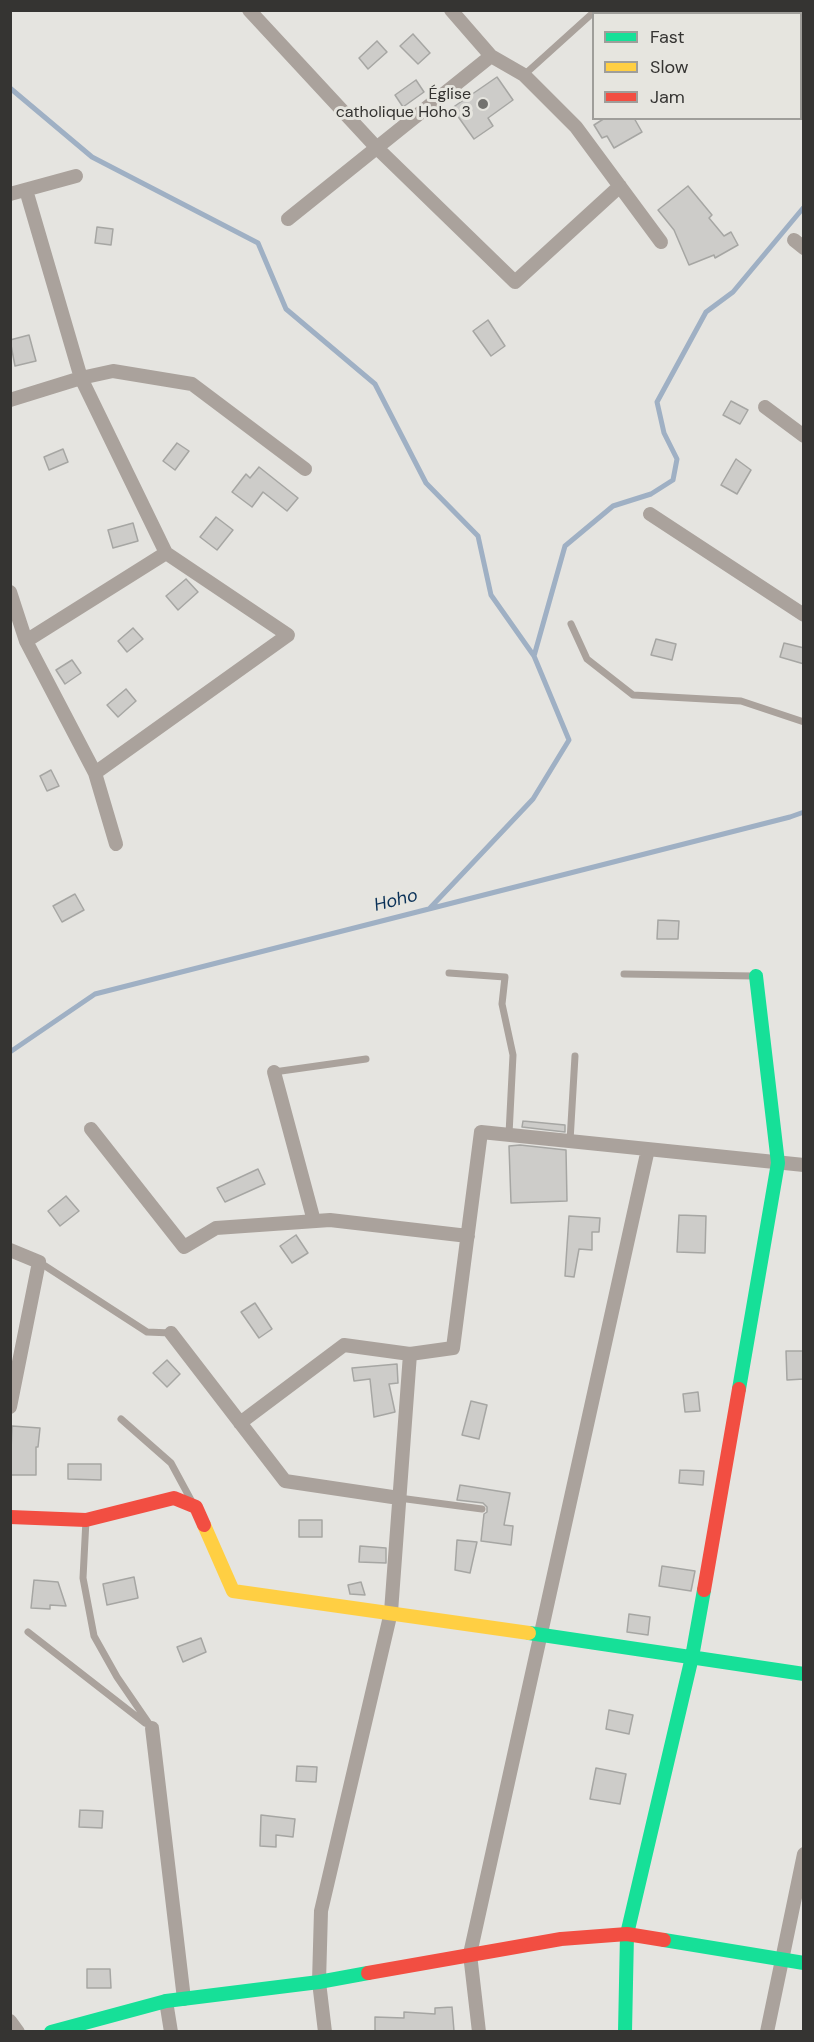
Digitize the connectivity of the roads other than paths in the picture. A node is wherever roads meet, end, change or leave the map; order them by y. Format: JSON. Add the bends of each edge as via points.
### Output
{"nodes":[{"id":1,"x":249,"y":10,"type":"edge"},
{"id":2,"x":451,"y":10,"type":"edge"},
{"id":3,"x":592,"y":14,"type":"edge"},
{"id":4,"x":492,"y":56,"type":"junction"},
{"id":5,"x":524,"y":75,"type":"junction"},
{"id":6,"x":376,"y":147,"type":"junction"},
{"id":7,"x":76,"y":176,"type":"dead end"},
{"id":8,"x":620,"y":186,"type":"junction"},
{"id":9,"x":26,"y":190,"type":"junction"},
{"id":10,"x":10,"y":194,"type":"edge"},
{"id":11,"x":288,"y":219,"type":"dead end"},
{"id":12,"x":661,"y":242,"type":"dead end"},
{"id":13,"x":81,"y":378,"type":"junction"},
{"id":14,"x":10,"y":400,"type":"edge"},
{"id":15,"x":765,"y":407,"type":"dead end"},
{"id":16,"x":804,"y":436,"type":"edge"},
{"id":17,"x":305,"y":469,"type":"dead end"},
{"id":18,"x":650,"y":514,"type":"dead end"},
{"id":19,"x":166,"y":553,"type":"junction"},
{"id":20,"x":10,"y":592,"type":"edge"},
{"id":21,"x":804,"y":615,"type":"edge"},
{"id":22,"x":571,"y":624,"type":"dead end"},
{"id":23,"x":26,"y":640,"type":"junction"},
{"id":24,"x":804,"y":722,"type":"edge"},
{"id":25,"x":95,"y":773,"type":"junction"},
{"id":26,"x":116,"y":844,"type":"dead end"},
{"id":27,"x":449,"y":974,"type":"dead end"},
{"id":28,"x":624,"y":974,"type":"dead end"},
{"id":29,"x":756,"y":976,"type":"joint"},
{"id":30,"x":575,"y":1056,"type":"dead end"},
{"id":31,"x":366,"y":1059,"type":"dead end"},
{"id":32,"x":274,"y":1072,"type":"joint"},
{"id":33,"x":91,"y":1129,"type":"dead end"},
{"id":34,"x":510,"y":1134,"type":"junction"},
{"id":35,"x":570,"y":1141,"type":"junction"},
{"id":36,"x":648,"y":1149,"type":"junction"},
{"id":37,"x":778,"y":1163,"type":"junction"},
{"id":38,"x":804,"y":1165,"type":"edge"},
{"id":39,"x":314,"y":1221,"type":"junction"},
{"id":40,"x":468,"y":1236,"type":"junction"},
{"id":41,"x":10,"y":1250,"type":"edge"},
{"id":42,"x":39,"y":1262,"type":"junction"},
{"id":43,"x":171,"y":1333,"type":"joint"},
{"id":44,"x":410,"y":1354,"type":"junction"},
{"id":45,"x":10,"y":1407,"type":"edge"},
{"id":46,"x":121,"y":1419,"type":"dead end"},
{"id":47,"x":240,"y":1422,"type":"junction"},
{"id":48,"x":399,"y":1497,"type":"junction"},
{"id":49,"x":196,"y":1507,"type":"junction"},
{"id":50,"x":482,"y":1509,"type":"dead end"},
{"id":51,"x":10,"y":1517,"type":"edge"},
{"id":52,"x":86,"y":1520,"type":"junction"},
{"id":53,"x":391,"y":1612,"type":"junction"},
{"id":54,"x":28,"y":1632,"type":"dead end"},
{"id":55,"x":542,"y":1634,"type":"junction"},
{"id":56,"x":692,"y":1657,"type":"junction"},
{"id":57,"x":804,"y":1674,"type":"edge"},
{"id":58,"x":152,"y":1728,"type":"junction"},
{"id":59,"x":804,"y":1854,"type":"edge"},
{"id":60,"x":627,"y":1934,"type":"junction"},
{"id":61,"x":470,"y":1954,"type":"junction"},
{"id":62,"x":782,"y":1959,"type":"junction"},
{"id":63,"x":804,"y":1963,"type":"edge"},
{"id":64,"x":319,"y":1982,"type":"junction"},
{"id":65,"x":184,"y":1999,"type":"junction"},
{"id":66,"x":166,"y":2001,"type":"junction"},
{"id":67,"x":10,"y":2021,"type":"edge"},
{"id":68,"x":18,"y":2031,"type":"edge"},
{"id":69,"x":51,"y":2031,"type":"edge"},
{"id":70,"x":171,"y":2031,"type":"edge"},
{"id":71,"x":325,"y":2031,"type":"edge"},
{"id":72,"x":479,"y":2031,"type":"edge"},
{"id":73,"x":625,"y":2031,"type":"edge"},
{"id":74,"x":767,"y":2031,"type":"edge"}],
"edges":[{"from":1,"to":6,"type":"street"},
{"from":2,"to":4,"type":"street"},
{"from":3,"to":5,"type":"lane"},
{"from":4,"to":5,"type":"street"},
{"from":4,"to":6,"type":"street"},
{"from":5,"to":8,"type":"street","via":[[576,127]]},
{"from":6,"to":8,"type":"street","via":[[515,282]]},
{"from":6,"to":11,"type":"street"},
{"from":7,"to":9,"type":"street"},
{"from":8,"to":12,"type":"street"},
{"from":9,"to":10,"type":"street"},
{"from":9,"to":13,"type":"street"},
{"from":13,"to":14,"type":"street"},
{"from":13,"to":17,"type":"street","via":[[113,371],[192,384]]},
{"from":13,"to":19,"type":"street"},
{"from":15,"to":16,"type":"street"},
{"from":18,"to":21,"type":"street"},
{"from":19,"to":23,"type":"street"},
{"from":19,"to":25,"type":"street","via":[[288,635]]},
{"from":20,"to":23,"type":"street"},
{"from":22,"to":24,"type":"lane","via":[[587,659],[633,695],[741,701]]},
{"from":23,"to":25,"type":"street"},
{"from":25,"to":26,"type":"street"},
{"from":27,"to":34,"type":"lane","via":[[505,977],[502,1004],[513,1056]]},
{"from":28,"to":29,"type":"lane"},
{"from":29,"to":37,"type":"street"},
{"from":30,"to":35,"type":"lane"},
{"from":31,"to":32,"type":"lane"},
{"from":32,"to":39,"type":"street"},
{"from":33,"to":39,"type":"street","via":[[184,1246],[216,1228]]},
{"from":34,"to":35,"type":"street"},
{"from":34,"to":40,"type":"street","via":[[481,1132]]},
{"from":35,"to":36,"type":"street"},
{"from":36,"to":37,"type":"street"},
{"from":36,"to":55,"type":"street"},
{"from":37,"to":38,"type":"street"},
{"from":37,"to":56,"type":"street"},
{"from":39,"to":40,"type":"street"},
{"from":40,"to":44,"type":"street","via":[[453,1348]]},
{"from":41,"to":42,"type":"street"},
{"from":42,"to":43,"type":"lane","via":[[147,1332]]},
{"from":42,"to":45,"type":"street"},
{"from":43,"to":47,"type":"street"},
{"from":44,"to":47,"type":"street","via":[[344,1345]]},
{"from":44,"to":48,"type":"street"},
{"from":46,"to":49,"type":"lane","via":[[171,1463]]},
{"from":47,"to":48,"type":"street","via":[[285,1481]]},
{"from":48,"to":50,"type":"lane"},
{"from":48,"to":53,"type":"street"},
{"from":49,"to":52,"type":"street","via":[[174,1498]]},
{"from":49,"to":53,"type":"street","via":[[233,1591]]},
{"from":51,"to":52,"type":"street"},
{"from":52,"to":58,"type":"lane","via":[[82,1578],[94,1636]]},
{"from":53,"to":55,"type":"street"},
{"from":53,"to":64,"type":"street","via":[[321,1911]]},
{"from":54,"to":58,"type":"lane"},
{"from":55,"to":56,"type":"street"},
{"from":55,"to":61,"type":"street"},
{"from":56,"to":57,"type":"street"},
{"from":56,"to":60,"type":"street"},
{"from":58,"to":65,"type":"street"},
{"from":59,"to":62,"type":"street"},
{"from":60,"to":61,"type":"street","via":[[561,1939]]},
{"from":60,"to":62,"type":"street"},
{"from":60,"to":73,"type":"street"},
{"from":61,"to":64,"type":"street"},
{"from":61,"to":72,"type":"street"},
{"from":62,"to":63,"type":"street"},
{"from":62,"to":74,"type":"street"},
{"from":64,"to":65,"type":"street"},
{"from":64,"to":71,"type":"street"},
{"from":65,"to":66,"type":"street"},
{"from":66,"to":69,"type":"street"},
{"from":66,"to":70,"type":"street"},
{"from":67,"to":68,"type":"street"}]}
